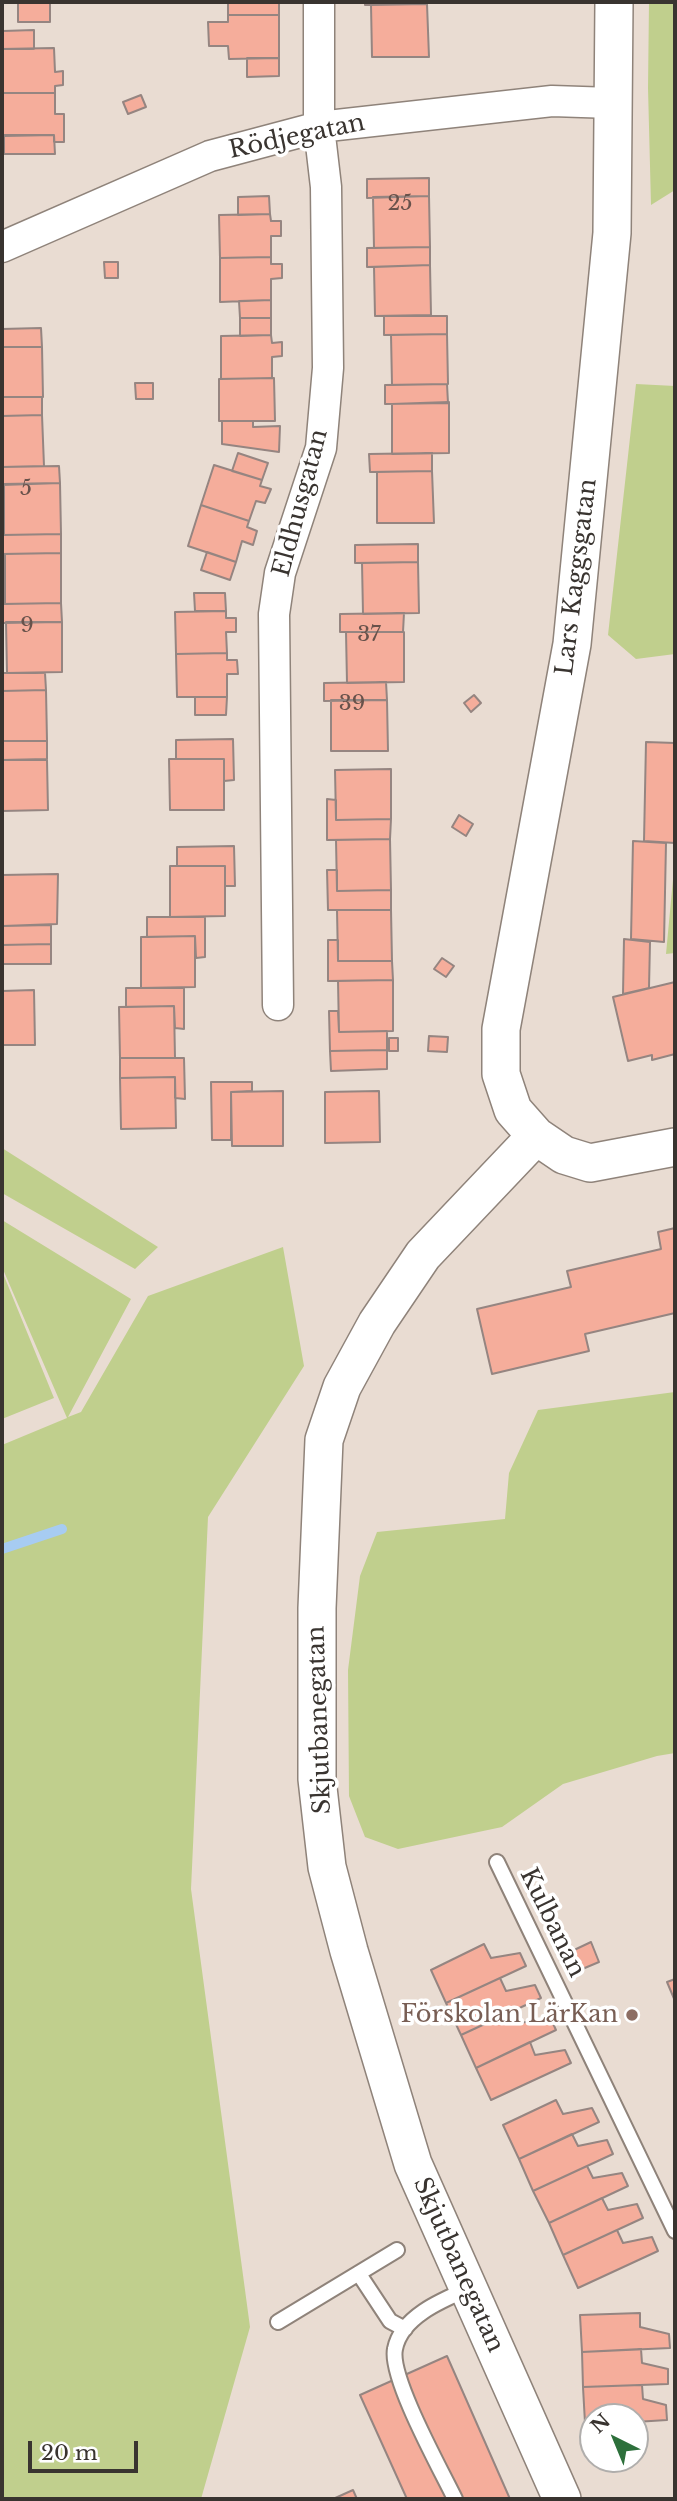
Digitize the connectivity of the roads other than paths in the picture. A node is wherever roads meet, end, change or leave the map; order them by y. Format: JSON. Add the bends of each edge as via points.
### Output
{"nodes":[{"id":1,"x":319,"y":2,"type":"edge"},
{"id":2,"x":614,"y":2,"type":"edge"},
{"id":3,"x":612,"y":103,"type":"junction"},
{"id":4,"x":319,"y":127,"type":"junction"},
{"id":5,"x":2,"y":247,"type":"edge"},
{"id":6,"x":278,"y":1005,"type":"dead end"},
{"id":7,"x":536,"y":1136,"type":"junction"},
{"id":8,"x":675,"y":1147,"type":"edge"},
{"id":9,"x":497,"y":1863,"type":"dead end"},
{"id":10,"x":675,"y":2231,"type":"edge"},
{"id":11,"x":397,"y":2250,"type":"dead end"},
{"id":12,"x":359,"y":2274,"type":"junction"},
{"id":13,"x":468,"y":2289,"type":"junction"},
{"id":14,"x":278,"y":2322,"type":"dead end"},
{"id":15,"x":405,"y":2329,"type":"junction"},
{"id":16,"x":455,"y":2499,"type":"edge"},
{"id":17,"x":562,"y":2499,"type":"edge"}],
"edges":[{"from":1,"to":4,"type":"street","name":"Eldhusgatan"},
{"from":2,"to":3,"type":"street","name":"Lars Kaggsgatan"},
{"from":3,"to":4,"type":"street","name":"Rödjegatan","via":[[552,101]]},
{"from":3,"to":7,"type":"street","name":"Lars Kaggsgatan","via":[[612,233],[572,644],[501,1029],[501,1073],[513,1110]]},
{"from":4,"to":5,"type":"street","name":"Rödjegatan","via":[[210,156]]},
{"from":4,"to":6,"type":"street","name":"Eldhusgatan","via":[[326,187],[328,368],[321,448],[280,573],[274,614]]},
{"from":7,"to":8,"type":"street","name":"Lars Kaggsgatan","via":[[564,1155],[590,1163]]},
{"from":7,"to":13,"type":"street","name":"Skjutbanegatan","via":[[423,1255],[377,1323],[342,1387],[324,1440],[317,1608],[317,1779],[327,1867],[413,2164]]},
{"from":9,"to":10,"type":"lane","name":"Kulbanan"},
{"from":11,"to":12,"type":"lane"},
{"from":12,"to":14,"type":"lane"},
{"from":12,"to":15,"type":"lane","via":[[390,2321]]},
{"from":13,"to":15,"type":"lane","via":[[426,2309]]},
{"from":13,"to":17,"type":"street","name":"Skjutbanegatan"},
{"from":15,"to":16,"type":"lane","via":[[395,2349],[398,2380]]}]}
